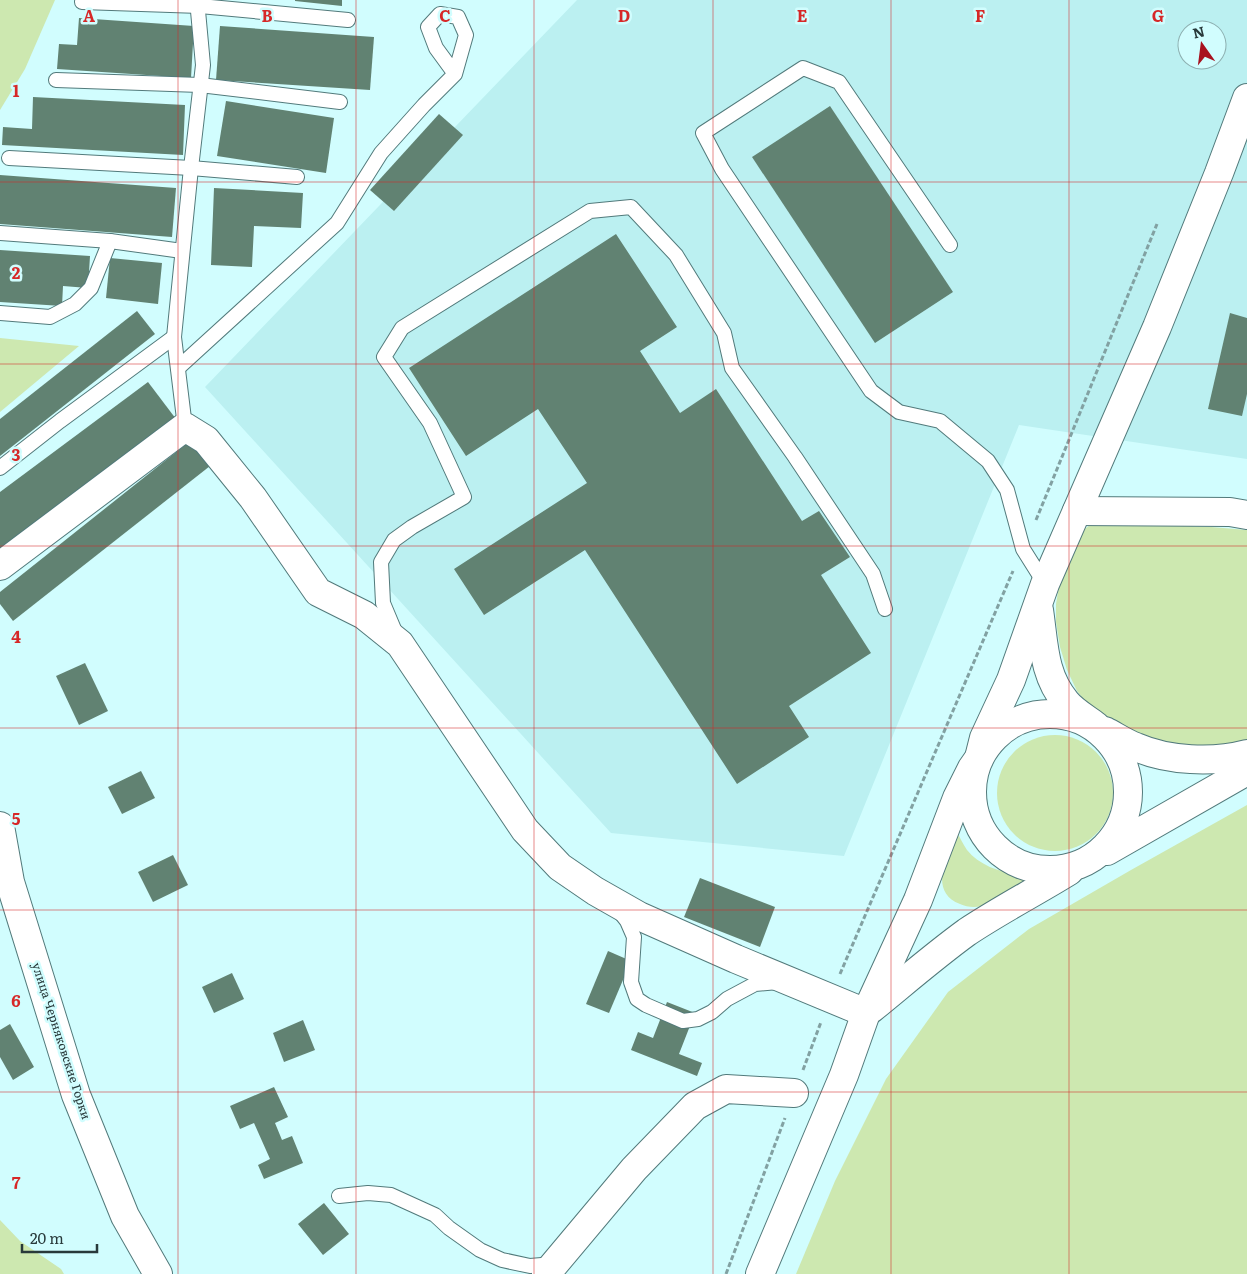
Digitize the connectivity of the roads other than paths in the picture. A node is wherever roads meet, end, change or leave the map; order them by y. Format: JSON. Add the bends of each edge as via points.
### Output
{"nodes":[{"id":1,"x":82,"y":2,"type":"dead end"},
{"id":2,"x":199,"y":3,"type":"edge"},
{"id":3,"x":348,"y":20,"type":"dead end"},
{"id":4,"x":455,"y":74,"type":"dead end"},
{"id":5,"x":56,"y":80,"type":"dead end"},
{"id":6,"x":200,"y":85,"type":"junction"},
{"id":7,"x":1247,"y":98,"type":"edge"},
{"id":8,"x":340,"y":102,"type":"dead end"},
{"id":9,"x":9,"y":158,"type":"dead end"},
{"id":10,"x":191,"y":168,"type":"junction"},
{"id":11,"x":297,"y":177,"type":"dead end"},
{"id":12,"x":0,"y":233,"type":"edge"},
{"id":13,"x":110,"y":241,"type":"junction"},
{"id":14,"x":950,"y":245,"type":"dead end"},
{"id":15,"x":182,"y":251,"type":"junction"},
{"id":16,"x":0,"y":313,"type":"edge"},
{"id":17,"x":174,"y":337,"type":"junction"},
{"id":18,"x":178,"y":368,"type":"junction"},
{"id":19,"x":185,"y":427,"type":"junction"},
{"id":20,"x":0,"y":468,"type":"edge"},
{"id":21,"x":1077,"y":511,"type":"junction"},
{"id":22,"x":1247,"y":515,"type":"edge"},
{"id":23,"x":0,"y":566,"type":"edge"},
{"id":24,"x":1041,"y":594,"type":"junction"},
{"id":25,"x":885,"y":609,"type":"dead end"},
{"id":26,"x":400,"y":644,"type":"junction"},
{"id":27,"x":1096,"y":726,"type":"junction"},
{"id":28,"x":1247,"y":754,"type":"edge"},
{"id":29,"x":979,"y":758,"type":"junction"},
{"id":30,"x":1247,"y":771,"type":"edge"},
{"id":31,"x":0,"y":826,"type":"edge"},
{"id":32,"x":1084,"y":862,"type":"junction"},
{"id":33,"x":613,"y":901,"type":"junction"},
{"id":34,"x":788,"y":981,"type":"junction"},
{"id":35,"x":866,"y":1013,"type":"junction"},
{"id":36,"x":794,"y":1093,"type":"road end"},
{"id":37,"x":339,"y":1196,"type":"dead end"},
{"id":38,"x":550,"y":1269,"type":"edge"},
{"id":39,"x":158,"y":1274,"type":"edge"},
{"id":40,"x":760,"y":1274,"type":"edge"}],
"edges":[{"from":1,"to":2,"type":"lane"},
{"from":2,"to":3,"type":"lane"},
{"from":2,"to":6,"type":"lane","via":[[203,65]]},
{"from":4,"to":18,"type":"lane","via":[[381,153],[337,223]]},
{"from":5,"to":6,"type":"lane"},
{"from":6,"to":8,"type":"lane"},
{"from":6,"to":10,"type":"lane"},
{"from":7,"to":21,"type":"street","via":[[1157,327]]},
{"from":9,"to":10,"type":"lane"},
{"from":10,"to":11,"type":"lane"},
{"from":10,"to":15,"type":"lane"},
{"from":12,"to":13,"type":"lane"},
{"from":13,"to":15,"type":"lane"},
{"from":13,"to":16,"type":"lane","via":[[91,288],[75,304],[50,317]]},
{"from":14,"to":24,"type":"lane","via":[[839,82],[803,68],[703,133],[722,169],[871,391],[899,412],[940,421],[988,461],[1007,490],[1023,549]]},
{"from":15,"to":17,"type":"lane"},
{"from":17,"to":18,"type":"lane"},
{"from":17,"to":20,"type":"lane"},
{"from":18,"to":19,"type":"lane"},
{"from":19,"to":23,"type":"street"},
{"from":19,"to":26,"type":"street","via":[[206,440],[253,498],[318,592],[364,615]]},
{"from":21,"to":22,"type":"street","via":[[1230,512]]},
{"from":21,"to":24,"type":"street"},
{"from":24,"to":27,"type":"street","via":[[1043,645],[1052,679],[1067,704]]},
{"from":24,"to":29,"type":"street"},
{"from":25,"to":26,"type":"lane","via":[[873,574],[732,368],[724,333],[676,255],[631,206],[590,211],[402,328],[384,357],[430,423],[464,497],[394,540],[382,562],[382,603]]},
{"from":26,"to":33,"type":"street","via":[[525,830],[560,866]]},
{"from":27,"to":28,"type":"street","via":[[1136,748],[1174,758],[1193,760]]},
{"from":27,"to":29,"type":"street","via":[[1060,715],[1032,717],[1009,727],[989,744]]},
{"from":27,"to":32,"type":"street","via":[[1121,759],[1127,773],[1129,800],[1122,826],[1106,845]]},
{"from":29,"to":32,"type":"street","via":[[972,793],[973,806],[986,838],[1002,855],[1037,870],[1061,870]]},
{"from":29,"to":35,"type":"street","via":[[957,798],[918,900]]},
{"from":30,"to":32,"type":"street"},
{"from":31,"to":39,"type":"street","name":"улица Черняковские Горки","via":[[10,882],[76,1095],[125,1216]]},
{"from":32,"to":35,"type":"street","via":[[968,932]]},
{"from":33,"to":34,"type":"street","via":[[639,916]]},
{"from":33,"to":34,"type":"lane","via":[[634,937],[631,982],[637,999],[646,1006],[683,1022],[712,1012],[755,984]]},
{"from":34,"to":35,"type":"street"},
{"from":35,"to":40,"type":"street","via":[[844,1075]]},
{"from":36,"to":38,"type":"street","via":[[726,1089],[695,1106],[634,1169]]},
{"from":37,"to":38,"type":"lane","via":[[391,1195],[435,1216],[480,1250],[502,1260]]}]}
